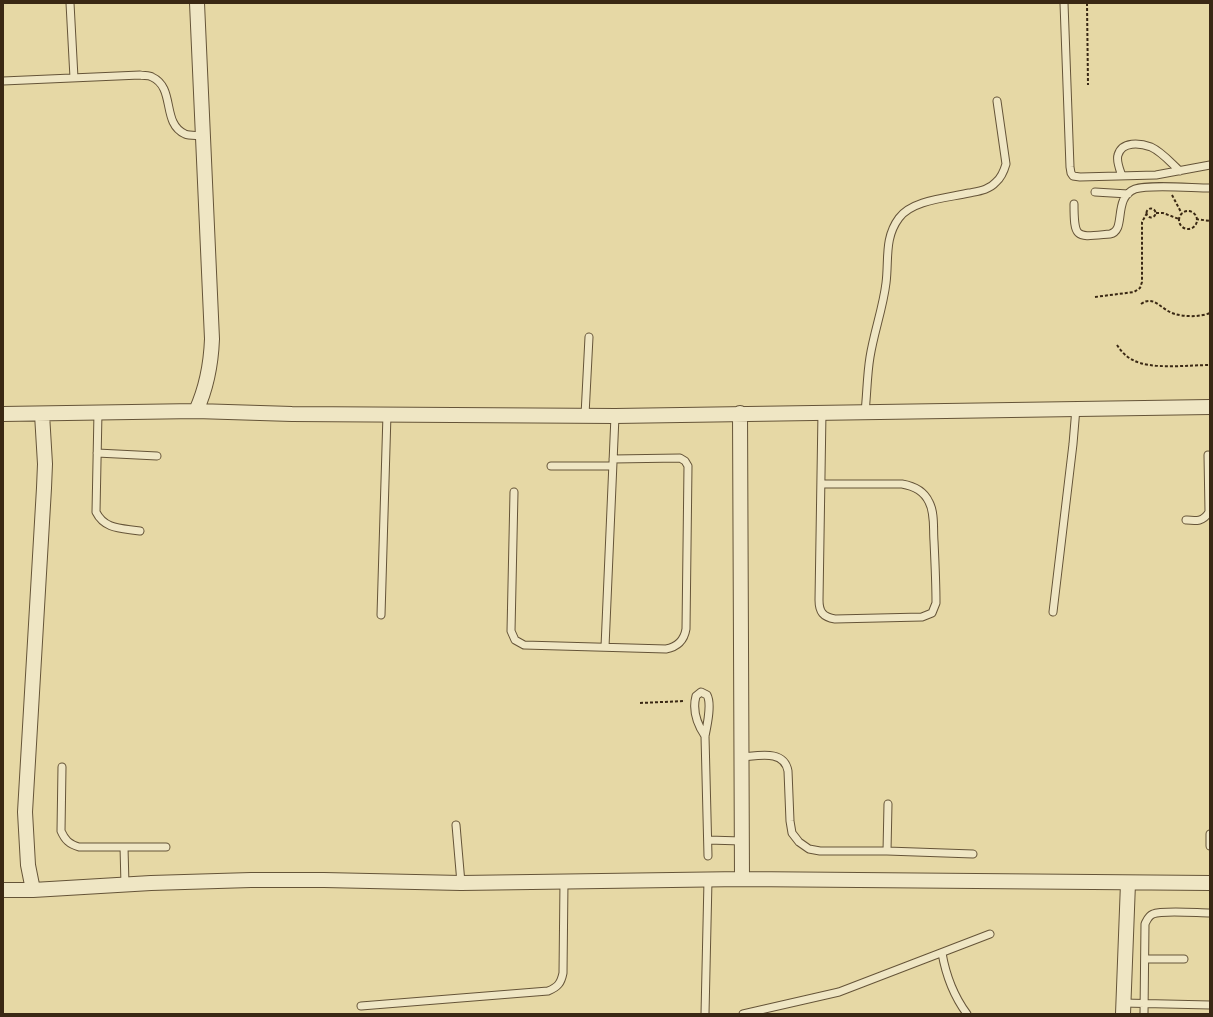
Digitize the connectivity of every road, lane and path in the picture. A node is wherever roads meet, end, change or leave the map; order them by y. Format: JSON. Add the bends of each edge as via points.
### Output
{"nodes":[{"id":1,"x":70,"y":3,"type":"edge"},
{"id":2,"x":197,"y":3,"type":"edge"},
{"id":3,"x":1064,"y":3,"type":"edge"},
{"id":4,"x":1087,"y":3,"type":"edge"},
{"id":5,"x":74,"y":78,"type":"junction"},
{"id":6,"x":3,"y":81,"type":"edge"},
{"id":7,"x":1088,"y":85,"type":"dead end"},
{"id":8,"x":997,"y":101,"type":"dead end"},
{"id":9,"x":203,"y":136,"type":"junction"},
{"id":10,"x":1210,"y":165,"type":"edge"},
{"id":11,"x":1180,"y":171,"type":"junction"},
{"id":12,"x":1122,"y":176,"type":"junction"},
{"id":13,"x":1168,"y":187,"type":"junction"},
{"id":14,"x":1210,"y":188,"type":"edge"},
{"id":15,"x":1095,"y":192,"type":"dead end"},
{"id":16,"x":1128,"y":194,"type":"junction"},
{"id":17,"x":1074,"y":204,"type":"dead end"},
{"id":18,"x":1146,"y":213,"type":"junction"},
{"id":19,"x":1155,"y":213,"type":"junction"},
{"id":20,"x":1182,"y":214,"type":"junction"},
{"id":21,"x":1179,"y":219,"type":"junction"},
{"id":22,"x":1196,"y":219,"type":"junction"},
{"id":23,"x":1210,"y":221,"type":"edge"},
{"id":24,"x":1095,"y":297,"type":"dead end"},
{"id":25,"x":1141,"y":304,"type":"dead end"},
{"id":26,"x":1210,"y":313,"type":"edge"},
{"id":27,"x":589,"y":337,"type":"dead end"},
{"id":28,"x":1117,"y":345,"type":"dead end"},
{"id":29,"x":1210,"y":365,"type":"edge"},
{"id":30,"x":1210,"y":407,"type":"edge"},
{"id":31,"x":1076,"y":408,"type":"junction"},
{"id":32,"x":196,"y":411,"type":"junction"},
{"id":33,"x":98,"y":412,"type":"junction"},
{"id":34,"x":822,"y":412,"type":"junction"},
{"id":35,"x":865,"y":412,"type":"junction"},
{"id":36,"x":740,"y":413,"type":"junction"},
{"id":37,"x":3,"y":414,"type":"edge"},
{"id":38,"x":42,"y":414,"type":"junction"},
{"id":39,"x":387,"y":414,"type":"junction"},
{"id":40,"x":585,"y":415,"type":"junction"},
{"id":41,"x":615,"y":416,"type":"junction"},
{"id":42,"x":97,"y":453,"type":"junction"},
{"id":43,"x":1208,"y":454,"type":"dead end"},
{"id":44,"x":157,"y":456,"type":"dead end"},
{"id":45,"x":613,"y":463,"type":"junction"},
{"id":46,"x":551,"y":466,"type":"dead end"},
{"id":47,"x":1209,"y":474,"type":"edge"},
{"id":48,"x":821,"y":484,"type":"junction"},
{"id":49,"x":514,"y":492,"type":"dead end"},
{"id":50,"x":1186,"y":520,"type":"dead end"},
{"id":51,"x":140,"y":531,"type":"dead end"},
{"id":52,"x":1053,"y":612,"type":"dead end"},
{"id":53,"x":381,"y":615,"type":"dead end"},
{"id":54,"x":605,"y":647,"type":"junction"},
{"id":55,"x":695,"y":700,"type":"junction"},
{"id":56,"x":640,"y":703,"type":"dead end"},
{"id":57,"x":705,"y":736,"type":"junction"},
{"id":58,"x":741,"y":757,"type":"junction"},
{"id":59,"x":62,"y":767,"type":"dead end"},
{"id":60,"x":888,"y":804,"type":"dead end"},
{"id":61,"x":456,"y":825,"type":"dead end"},
{"id":62,"x":1210,"y":834,"type":"edge"},
{"id":63,"x":708,"y":840,"type":"junction"},
{"id":64,"x":742,"y":841,"type":"junction"},
{"id":65,"x":1210,"y":846,"type":"edge"},
{"id":66,"x":124,"y":847,"type":"junction"},
{"id":67,"x":166,"y":847,"type":"dead end"},
{"id":68,"x":887,"y":851,"type":"junction"},
{"id":69,"x":974,"y":854,"type":"dead end"},
{"id":70,"x":708,"y":856,"type":"dead end"},
{"id":71,"x":742,"y":879,"type":"junction"},
{"id":72,"x":708,"y":880,"type":"junction"},
{"id":73,"x":564,"y":882,"type":"junction"},
{"id":74,"x":461,"y":883,"type":"junction"},
{"id":75,"x":1128,"y":883,"type":"junction"},
{"id":76,"x":1210,"y":883,"type":"edge"},
{"id":77,"x":125,"y":885,"type":"junction"},
{"id":78,"x":3,"y":890,"type":"edge"},
{"id":79,"x":33,"y":890,"type":"junction"},
{"id":80,"x":1210,"y":913,"type":"edge"},
{"id":81,"x":990,"y":934,"type":"dead end"},
{"id":82,"x":942,"y":953,"type":"junction"},
{"id":83,"x":1145,"y":958,"type":"junction"},
{"id":84,"x":1184,"y":959,"type":"dead end"},
{"id":85,"x":1144,"y":1003,"type":"junction"},
{"id":86,"x":1210,"y":1005,"type":"edge"},
{"id":87,"x":361,"y":1006,"type":"dead end"},
{"id":88,"x":1123,"y":1009,"type":"edge"},
{"id":89,"x":705,"y":1014,"type":"edge"},
{"id":90,"x":743,"y":1014,"type":"edge"},
{"id":91,"x":967,"y":1014,"type":"edge"},
{"id":92,"x":1144,"y":1014,"type":"edge"}],
"edges":[{"from":1,"to":5,"type":"lane"},
{"from":2,"to":9,"type":"street"},
{"from":3,"to":12,"type":"lane","via":[[1071,173],[1076,177]]},
{"from":4,"to":7,"type":"path"},
{"from":5,"to":6,"type":"lane"},
{"from":5,"to":9,"type":"lane","via":[[152,76],[164,88],[172,120],[177,129],[186,135]]},
{"from":8,"to":35,"type":"lane","via":[[1006,164],[998,181],[981,191],[911,207],[892,229],[888,243],[886,283],[869,358]]},
{"from":9,"to":32,"type":"street","via":[[212,339],[207,383]]},
{"from":10,"to":11,"type":"lane"},
{"from":11,"to":12,"type":"lane"},
{"from":11,"to":12,"type":"lane","via":[[1151,148],[1134,144],[1121,149],[1118,156]]},
{"from":13,"to":14,"type":"lane"},
{"from":13,"to":16,"type":"lane","via":[[1142,187]]},
{"from":13,"to":20,"type":"path"},
{"from":15,"to":16,"type":"lane"},
{"from":16,"to":17,"type":"lane","via":[[1120,207],[1117,232],[1110,234],[1080,234],[1074,224]]},
{"from":18,"to":19,"type":"path","via":[[1153,209]]},
{"from":18,"to":19,"type":"path","via":[[1151,218]]},
{"from":18,"to":24,"type":"path","via":[[1142,222],[1140,288],[1134,292]]},
{"from":19,"to":21,"type":"path"},
{"from":20,"to":21,"type":"path"},
{"from":20,"to":22,"type":"path","via":[[1193,213]]},
{"from":21,"to":22,"type":"path","via":[[1181,225],[1188,228],[1194,226]]},
{"from":22,"to":23,"type":"path"},
{"from":25,"to":26,"type":"path","via":[[1149,300],[1157,302],[1175,314]]},
{"from":27,"to":40,"type":"lane"},
{"from":28,"to":29,"type":"path","via":[[1128,357],[1143,364]]},
{"from":30,"to":31,"type":"street"},
{"from":31,"to":35,"type":"street"},
{"from":31,"to":52,"type":"lane"},
{"from":32,"to":33,"type":"street"},
{"from":32,"to":39,"type":"street"},
{"from":33,"to":38,"type":"street"},
{"from":33,"to":42,"type":"lane"},
{"from":34,"to":35,"type":"street"},
{"from":34,"to":36,"type":"street"},
{"from":34,"to":48,"type":"lane"},
{"from":36,"to":41,"type":"street"},
{"from":36,"to":58,"type":"street"},
{"from":37,"to":38,"type":"street"},
{"from":38,"to":79,"type":"street","via":[[44,488],[25,812],[26,845]]},
{"from":39,"to":40,"type":"street"},
{"from":39,"to":53,"type":"lane"},
{"from":40,"to":41,"type":"street"},
{"from":41,"to":45,"type":"lane"},
{"from":42,"to":44,"type":"lane"},
{"from":42,"to":51,"type":"lane","via":[[96,512],[100,520],[107,525]]},
{"from":43,"to":47,"type":"lane"},
{"from":45,"to":46,"type":"lane"},
{"from":45,"to":54,"type":"lane"},
{"from":45,"to":54,"type":"lane","via":[[680,458],[688,466],[686,629],[682,641],[672,648]]},
{"from":47,"to":50,"type":"lane","via":[[1209,512],[1202,520]]},
{"from":48,"to":48,"type":"lane","via":[[819,607],[822,614],[836,619],[922,617],[932,613],[936,603],[933,517],[930,502],[924,495],[911,485],[902,484]]},
{"from":49,"to":54,"type":"lane","via":[[512,636],[524,645]]},
{"from":55,"to":56,"type":"path"},
{"from":55,"to":57,"type":"lane","via":[[696,716]]},
{"from":55,"to":57,"type":"lane","via":[[701,692],[709,698]]},
{"from":57,"to":63,"type":"lane"},
{"from":58,"to":64,"type":"street"},
{"from":58,"to":68,"type":"lane","via":[[774,756],[787,763],[792,833],[808,849]]},
{"from":59,"to":66,"type":"lane","via":[[61,831],[64,839],[79,847]]},
{"from":60,"to":68,"type":"lane"},
{"from":61,"to":74,"type":"lane"},
{"from":62,"to":65,"type":"lane"},
{"from":63,"to":64,"type":"lane"},
{"from":63,"to":70,"type":"lane"},
{"from":64,"to":71,"type":"street"},
{"from":66,"to":67,"type":"lane"},
{"from":66,"to":77,"type":"lane"},
{"from":68,"to":69,"type":"lane"},
{"from":71,"to":72,"type":"street"},
{"from":71,"to":75,"type":"street"},
{"from":72,"to":73,"type":"street"},
{"from":72,"to":89,"type":"lane"},
{"from":73,"to":74,"type":"street"},
{"from":73,"to":87,"type":"lane","via":[[563,973],[556,988],[548,991]]},
{"from":74,"to":77,"type":"street","via":[[251,880]]},
{"from":75,"to":76,"type":"street"},
{"from":75,"to":88,"type":"street"},
{"from":77,"to":79,"type":"street"},
{"from":78,"to":79,"type":"street"},
{"from":80,"to":83,"type":"lane","via":[[1162,913],[1148,918],[1145,924]]},
{"from":81,"to":82,"type":"lane"},
{"from":82,"to":90,"type":"lane","via":[[839,992]]},
{"from":82,"to":91,"type":"lane","via":[[951,987]]},
{"from":83,"to":84,"type":"lane"},
{"from":83,"to":85,"type":"lane"},
{"from":85,"to":86,"type":"lane"},
{"from":85,"to":88,"type":"lane"},
{"from":85,"to":92,"type":"lane"}]}
